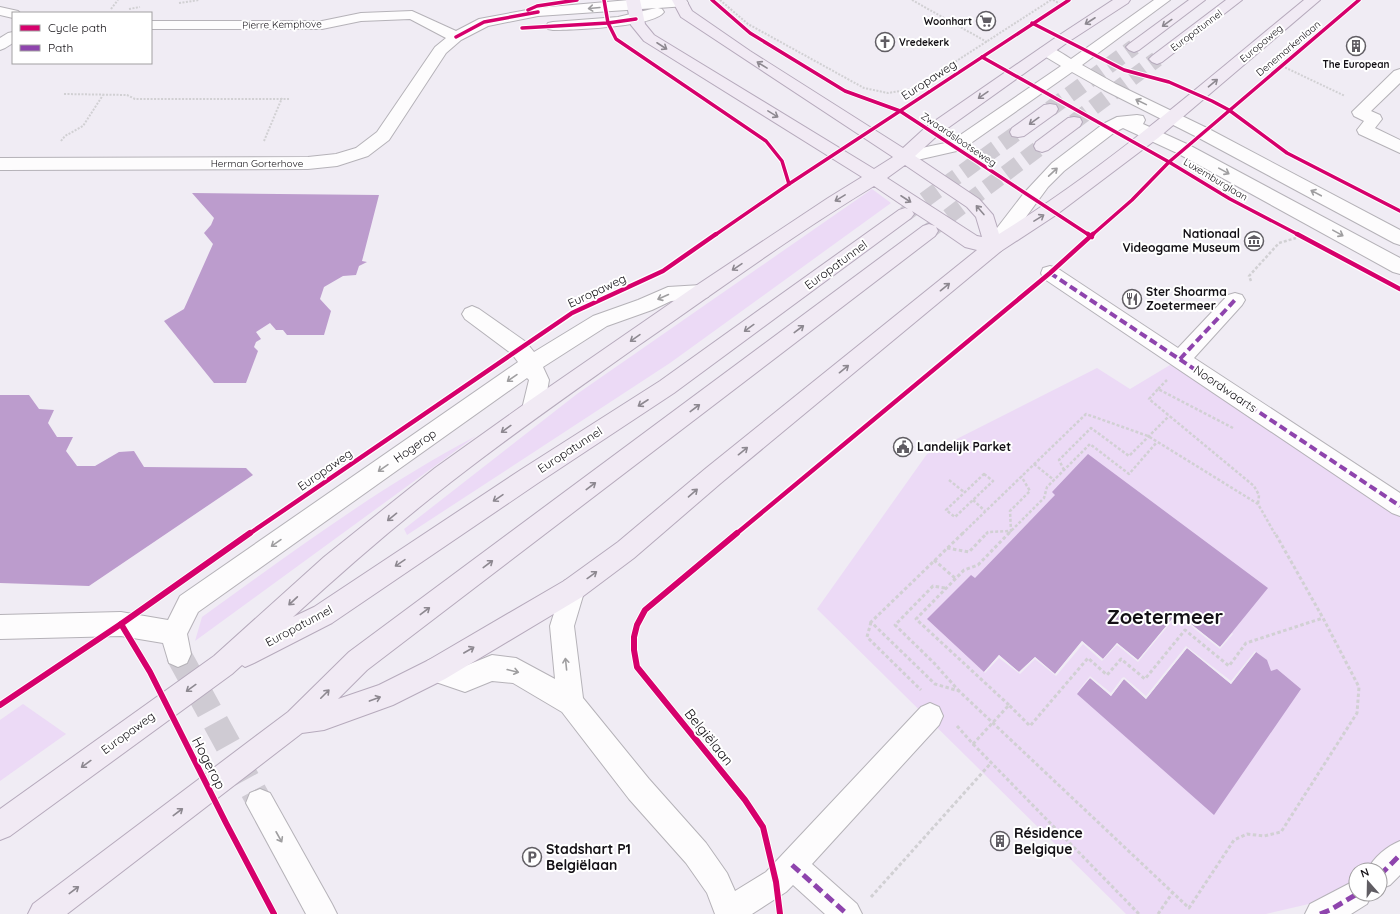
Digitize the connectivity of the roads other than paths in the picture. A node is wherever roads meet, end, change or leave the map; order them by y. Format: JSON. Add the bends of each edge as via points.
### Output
{"nodes":[{"id":1,"x":414,"y":0,"type":"edge"},
{"id":2,"x":1123,"y":0,"type":"edge"},
{"id":3,"x":1163,"y":0,"type":"edge"},
{"id":4,"x":1198,"y":0,"type":"edge"},
{"id":5,"x":1235,"y":0,"type":"edge"},
{"id":6,"x":1313,"y":0,"type":"edge"},
{"id":7,"x":680,"y":1,"type":"edge"},
{"id":8,"x":634,"y":8,"type":"edge"},
{"id":9,"x":0,"y":12,"type":"edge"},
{"id":10,"x":12,"y":14,"type":"edge"},
{"id":11,"x":412,"y":15,"type":"junction"},
{"id":12,"x":152,"y":25,"type":"edge"},
{"id":13,"x":12,"y":37,"type":"edge"},
{"id":14,"x":456,"y":38,"type":"junction"},
{"id":15,"x":0,"y":45,"type":"edge"},
{"id":16,"x":1134,"y":47,"type":"tunnel mouth"},
{"id":17,"x":1046,"y":51,"type":"junction"},
{"id":18,"x":1157,"y":59,"type":"tunnel mouth"},
{"id":19,"x":1071,"y":65,"type":"junction"},
{"id":20,"x":1400,"y":74,"type":"edge"},
{"id":21,"x":1048,"y":83,"type":"junction"},
{"id":22,"x":1110,"y":87,"type":"junction"},
{"id":23,"x":1050,"y":109,"type":"tunnel mouth"},
{"id":24,"x":1172,"y":117,"type":"junction"},
{"id":25,"x":1123,"y":121,"type":"junction"},
{"id":26,"x":1074,"y":122,"type":"tunnel mouth"},
{"id":27,"x":1018,"y":132,"type":"tunnel mouth"},
{"id":28,"x":1152,"y":134,"type":"junction"},
{"id":29,"x":1042,"y":146,"type":"tunnel mouth"},
{"id":30,"x":1400,"y":147,"type":"edge"},
{"id":31,"x":904,"y":157,"type":"junction"},
{"id":32,"x":0,"y":164,"type":"edge"},
{"id":33,"x":874,"y":178,"type":"junction"},
{"id":34,"x":905,"y":214,"type":"tunnel mouth"},
{"id":35,"x":929,"y":231,"type":"tunnel mouth"},
{"id":36,"x":1400,"y":238,"type":"edge"},
{"id":37,"x":994,"y":246,"type":"junction"},
{"id":38,"x":1400,"y":267,"type":"edge"},
{"id":39,"x":1050,"y":273,"type":"dead end"},
{"id":40,"x":701,"y":292,"type":"junction"},
{"id":41,"x":1235,"y":300,"type":"dead end"},
{"id":42,"x":472,"y":314,"type":"dead end"},
{"id":43,"x":1180,"y":359,"type":"junction"},
{"id":44,"x":531,"y":364,"type":"junction"},
{"id":45,"x":534,"y":409,"type":"junction"},
{"id":46,"x":1400,"y":506,"type":"edge"},
{"id":47,"x":573,"y":589,"type":"junction"},
{"id":48,"x":0,"y":627,"type":"edge"},
{"id":49,"x":223,"y":665,"type":"junction"},
{"id":50,"x":436,"y":670,"type":"junction"},
{"id":51,"x":571,"y":703,"type":"junction"},
{"id":52,"x":927,"y":704,"type":"road end"},
{"id":53,"x":298,"y":721,"type":"junction"},
{"id":54,"x":260,"y":803,"type":"tunnel mouth"},
{"id":55,"x":0,"y":826,"type":"edge"},
{"id":56,"x":1400,"y":855,"type":"edge"},
{"id":57,"x":792,"y":865,"type":"junction"},
{"id":58,"x":1388,"y":867,"type":"edge"},
{"id":59,"x":1348,"y":899,"type":"edge"},
{"id":60,"x":856,"y":908,"type":"edge"},
{"id":61,"x":730,"y":913,"type":"edge"},
{"id":62,"x":43,"y":914,"type":"edge"},
{"id":63,"x":322,"y":914,"type":"edge"},
{"id":64,"x":1320,"y":914,"type":"edge"}],
"edges":[{"from":1,"to":11,"type":"street"},
{"from":2,"to":17,"type":"main road","name":"Europaweg","one_way":true},
{"from":3,"to":19,"type":"street"},
{"from":4,"to":16,"type":"main road","name":"Europatunnel","one_way":true},
{"from":5,"to":18,"type":"main road","name":"Europatunnel"},
{"from":24,"to":6,"type":"main road","name":"Europaweg","one_way":true},
{"from":7,"to":8,"type":"street","name":"Herman Gorterhove"},
{"from":31,"to":7,"type":"main road","one_way":true,"via":[[686,14]]},
{"from":8,"to":14,"type":"street","name":"Herman Gorterhove","via":[[608,23],[522,28]]},
{"from":8,"to":33,"type":"main road","one_way":true,"via":[[638,25],[649,38]]},
{"from":9,"to":10,"type":"street"},
{"from":11,"to":12,"type":"street","name":"Pierre Kemphove","via":[[361,17],[322,24]]},
{"from":11,"to":14,"type":"street"},
{"from":13,"to":15,"type":"street"},
{"from":14,"to":32,"type":"street","name":"Herman Gorterhove","via":[[440,50],[383,136],[362,152],[337,160],[308,163]]},
{"from":17,"to":19,"type":"street"},
{"from":17,"to":31,"type":"main road","name":"Europaweg","one_way":true,"via":[[932,131]]},
{"from":19,"to":21,"type":"street"},
{"from":19,"to":22,"type":"street"},
{"from":20,"to":30,"type":"street","via":[[1360,112],[1374,120],[1365,130]]},
{"from":21,"to":22,"type":"street","via":[[1079,82]]},
{"from":21,"to":31,"type":"street","via":[[954,146]]},
{"from":24,"to":22,"type":"street","one_way":true},
{"from":23,"to":27,"type":"main road","one_way":true},
{"from":24,"to":25,"type":"street","name":"Europaweg"},
{"from":24,"to":28,"type":"main road","name":"Europaweg"},
{"from":36,"to":24,"type":"street","one_way":true},
{"from":25,"to":28,"type":"street","name":"Luxemburglaan"},
{"from":37,"to":25,"type":"street","name":"Europaweg","one_way":true,"via":[[1042,183],[1058,167],[1092,140]]},
{"from":26,"to":29,"type":"main road"},
{"from":37,"to":28,"type":"main road","name":"Europaweg","one_way":true,"via":[[1050,211]]},
{"from":28,"to":38,"type":"street","name":"Luxemburglaan","one_way":true},
{"from":31,"to":33,"type":"main road","name":"Europaweg"},
{"from":37,"to":31,"type":"main road","one_way":true,"via":[[984,214],[973,203]]},
{"from":33,"to":37,"type":"main road","one_way":true,"via":[[972,242]]},
{"from":33,"to":40,"type":"main road","name":"Europaweg","one_way":true},
{"from":34,"to":49,"type":"main road","name":"Europatunnel","one_way":true,"via":[[667,387],[323,615]]},
{"from":53,"to":35,"type":"main road","one_way":true,"via":[[358,661]]},
{"from":47,"to":37,"type":"main road","name":"Europaweg","one_way":true,"via":[[626,550]]},
{"from":39,"to":43,"type":"street","name":"Noordwaarts"},
{"from":40,"to":44,"type":"street","name":"Hogerop","one_way":true,"via":[[668,294],[646,305],[600,321]]},
{"from":40,"to":45,"type":"main road","name":"Europaweg","one_way":true},
{"from":41,"to":43,"type":"street"},
{"from":42,"to":44,"type":"street","via":[[519,348]]},
{"from":43,"to":46,"type":"street","name":"Noordwaarts"},
{"from":44,"to":45,"type":"street","via":[[539,380]]},
{"from":44,"to":48,"type":"street","name":"Hogerop","one_way":true,"via":[[189,604],[176,643],[121,624]]},
{"from":45,"to":49,"type":"main road","name":"Europaweg","one_way":true,"via":[[443,475],[332,565]]},
{"from":50,"to":47,"type":"main road","name":"Europaweg","one_way":true},
{"from":51,"to":47,"type":"street","one_way":true,"via":[[562,626]]},
{"from":49,"to":55,"type":"main road","name":"Europaweg","one_way":true},
{"from":50,"to":51,"type":"street","one_way":true,"via":[[465,679],[492,668],[516,671]]},
{"from":53,"to":50,"type":"main road","name":"Europaweg","one_way":true,"via":[[324,717],[384,696]]},
{"from":51,"to":61,"type":"street","via":[[639,789],[696,853],[717,883]]},
{"from":52,"to":57,"type":"street"},
{"from":62,"to":53,"type":"main road","name":"Europaweg","one_way":true},
{"from":54,"to":63,"type":"street","one_way":true},
{"from":56,"to":58,"type":"street"},
{"from":57,"to":60,"type":"street"},
{"from":57,"to":61,"type":"street","via":[[776,882]]},
{"from":59,"to":64,"type":"street"}]}
